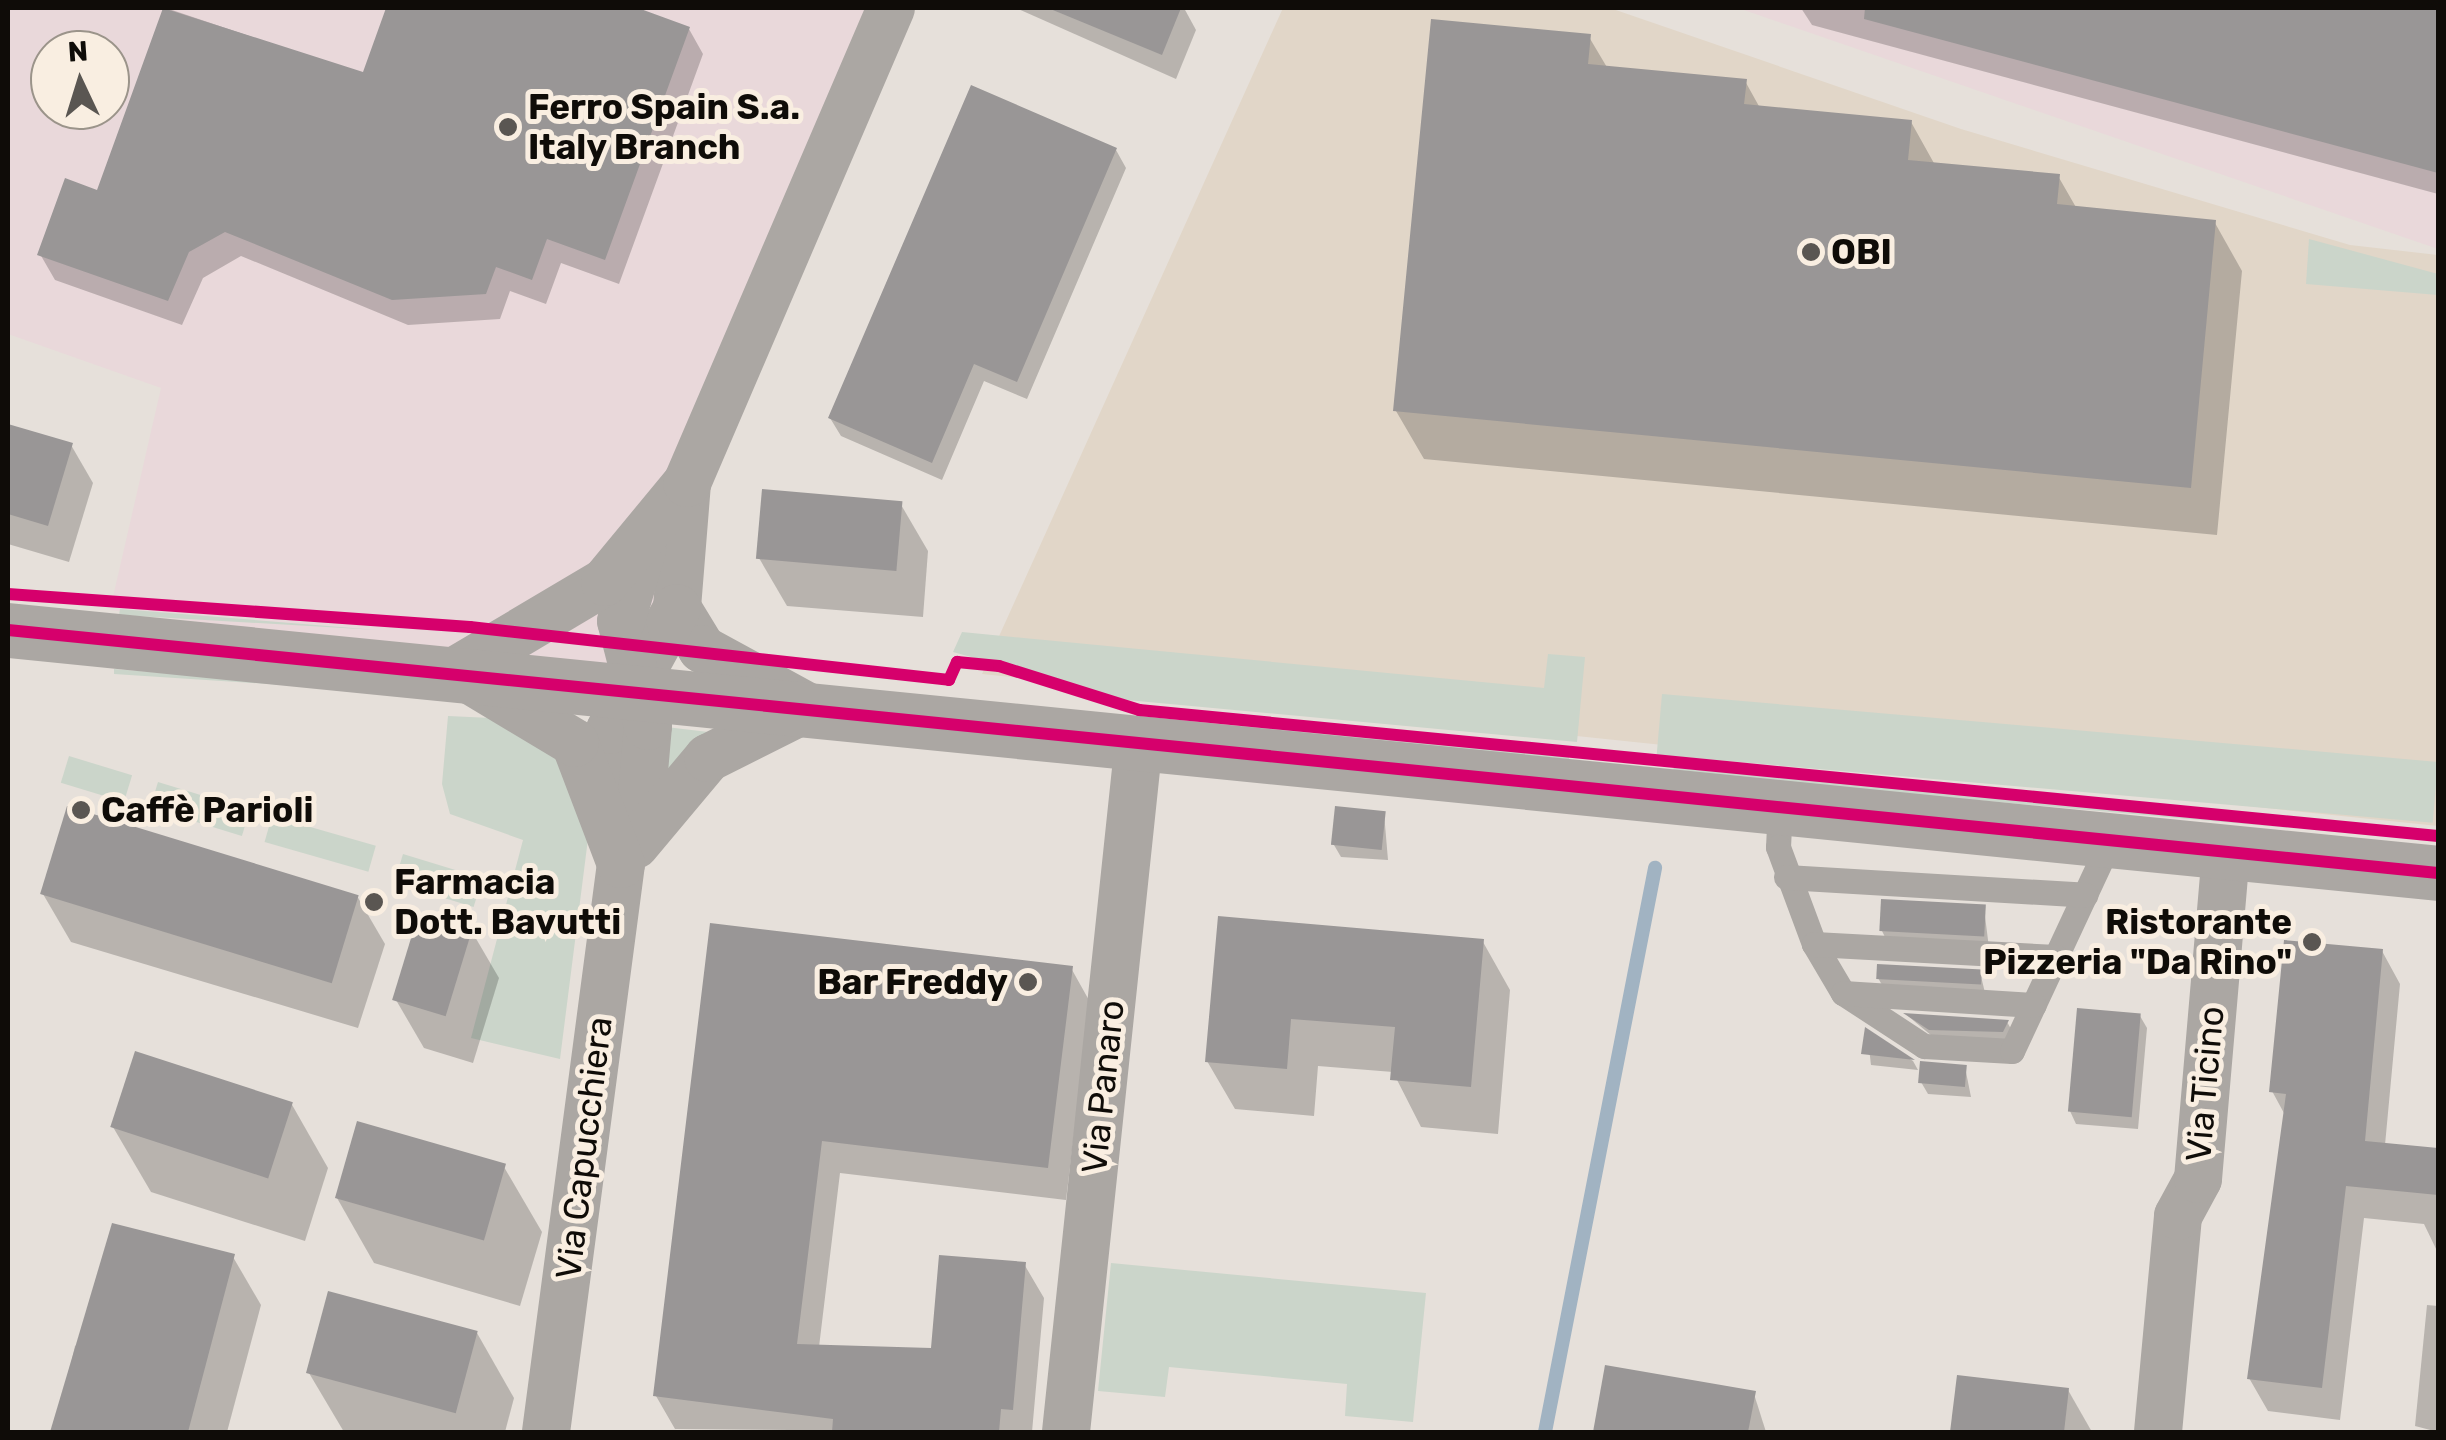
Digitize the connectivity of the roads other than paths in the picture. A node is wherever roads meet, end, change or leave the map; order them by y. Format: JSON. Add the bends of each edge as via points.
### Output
{"nodes":[{"id":1,"x":891,"y":8,"type":"edge"},
{"id":2,"x":687,"y":483,"type":"junction"},
{"id":3,"x":646,"y":538,"type":"junction"},
{"id":4,"x":677,"y":608,"type":"junction"},
{"id":5,"x":8,"y":630,"type":"edge"},
{"id":6,"x":455,"y":671,"type":"junction"},
{"id":7,"x":632,"y":688,"type":"junction"},
{"id":8,"x":808,"y":708,"type":"junction"},
{"id":9,"x":1139,"y":741,"type":"junction"},
{"id":10,"x":594,"y":789,"type":"junction"},
{"id":11,"x":1780,"y":805,"type":"junction"},
{"id":12,"x":2112,"y":837,"type":"junction"},
{"id":13,"x":2226,"y":850,"type":"junction"},
{"id":14,"x":630,"y":852,"type":"junction"},
{"id":15,"x":2438,"y":873,"type":"edge"},
{"id":16,"x":1786,"y":877,"type":"junction"},
{"id":17,"x":2085,"y":895,"type":"junction"},
{"id":18,"x":1814,"y":944,"type":"junction"},
{"id":19,"x":2056,"y":957,"type":"junction"},
{"id":20,"x":1843,"y":992,"type":"junction"},
{"id":21,"x":2034,"y":1005,"type":"junction"},
{"id":22,"x":546,"y":1432,"type":"edge"},
{"id":23,"x":1066,"y":1432,"type":"edge"},
{"id":24,"x":2158,"y":1432,"type":"edge"}],
"edges":[{"from":1,"to":2,"type":"street"},
{"from":2,"to":3,"type":"street"},
{"from":2,"to":4,"type":"street"},
{"from":3,"to":6,"type":"street","via":[[605,582]]},
{"from":3,"to":7,"type":"street","name":"Via Capucchiera","via":[[622,621]]},
{"from":4,"to":7,"type":"street"},
{"from":4,"to":8,"type":"street","via":[[702,649]]},
{"from":5,"to":6,"type":"street"},
{"from":6,"to":7,"type":"street"},
{"from":6,"to":10,"type":"street","name":"Via Capucchiera","via":[[575,744]]},
{"from":7,"to":8,"type":"street"},
{"from":7,"to":10,"type":"street"},
{"from":7,"to":14,"type":"street","name":"Via Capucchiera","via":[[648,726]]},
{"from":8,"to":9,"type":"street"},
{"from":8,"to":14,"type":"street","via":[[708,758]]},
{"from":9,"to":11,"type":"street"},
{"from":9,"to":23,"type":"street","name":"Via Panaro"},
{"from":10,"to":14,"type":"street","name":"Via Capucchiera"},
{"from":11,"to":12,"type":"street"},
{"from":11,"to":16,"type":"lane"},
{"from":12,"to":13,"type":"street"},
{"from":12,"to":17,"type":"lane"},
{"from":13,"to":15,"type":"street"},
{"from":13,"to":24,"type":"street","name":"Via Ticino","via":[[2198,1179],[2178,1216]]},
{"from":14,"to":22,"type":"street","name":"Via Capucchiera"},
{"from":16,"to":17,"type":"lane"},
{"from":16,"to":18,"type":"lane"},
{"from":17,"to":19,"type":"lane"},
{"from":18,"to":19,"type":"lane"},
{"from":18,"to":20,"type":"lane"},
{"from":19,"to":21,"type":"lane"},
{"from":20,"to":21,"type":"lane"},
{"from":20,"to":21,"type":"lane","via":[[1924,1046],[2012,1051]]}]}
